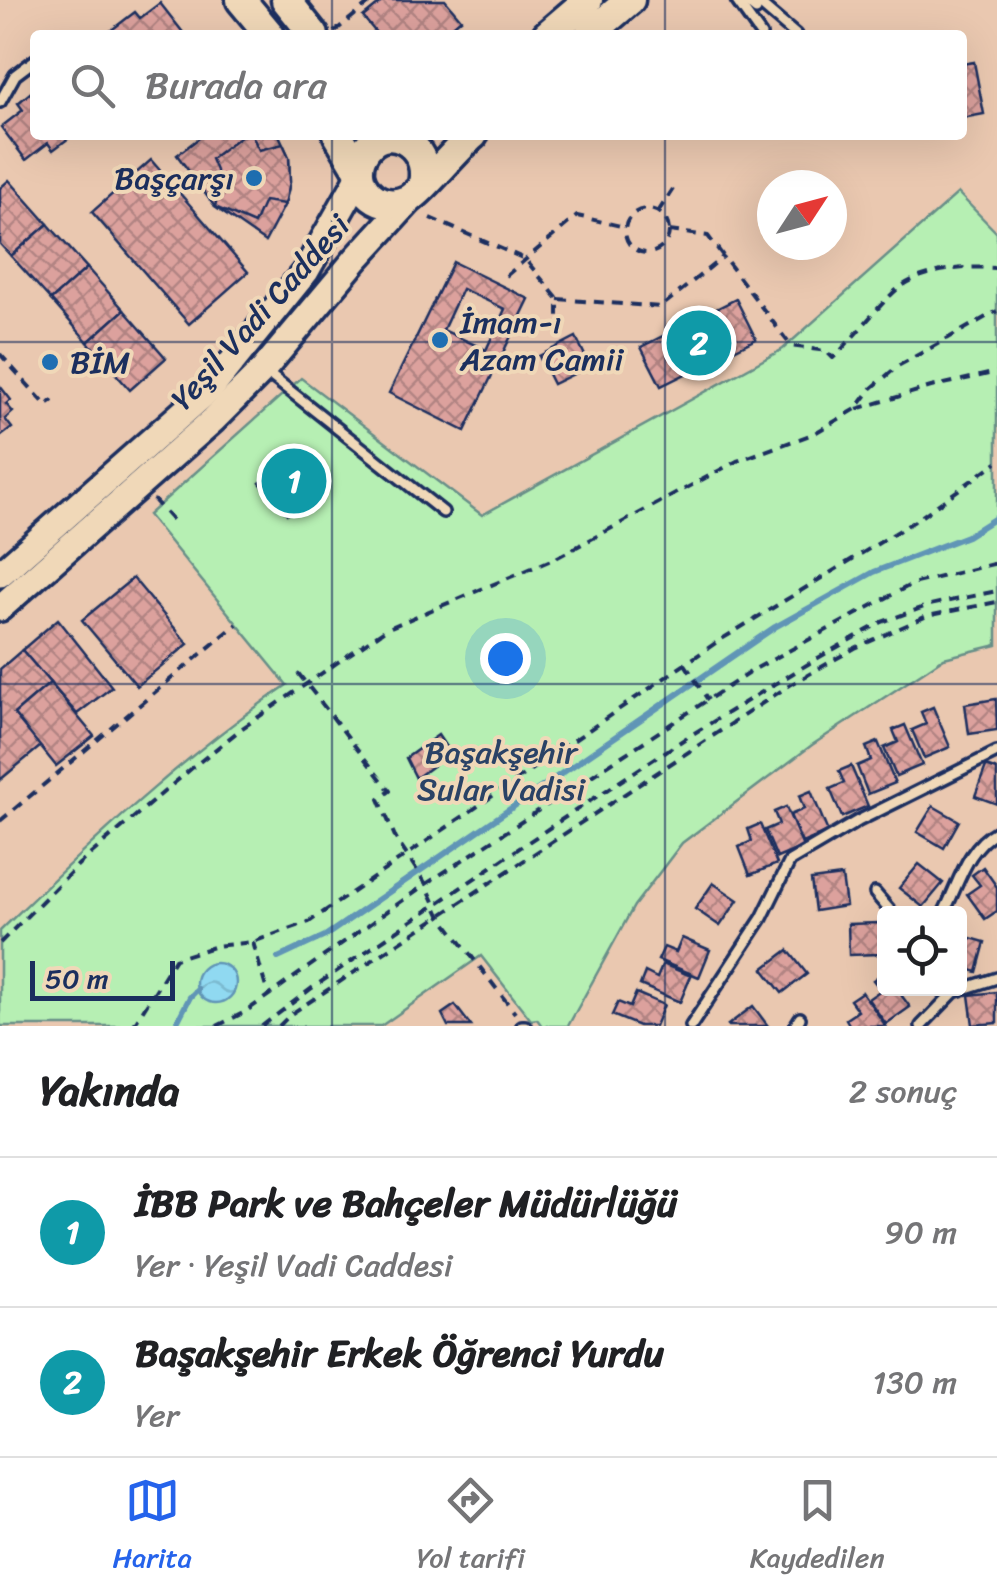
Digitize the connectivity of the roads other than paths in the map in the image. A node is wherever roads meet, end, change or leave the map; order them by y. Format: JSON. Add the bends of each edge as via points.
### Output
{"nodes":[{"id":1,"x":241,"y":0,"type":"edge"},
{"id":2,"x":286,"y":0,"type":"edge"},
{"id":3,"x":588,"y":0,"type":"edge"},
{"id":4,"x":630,"y":0,"type":"edge"},
{"id":5,"x":740,"y":0,"type":"edge"},
{"id":6,"x":756,"y":5,"type":"edge"},
{"id":7,"x":266,"y":30,"type":"edge"},
{"id":8,"x":320,"y":30,"type":"edge"},
{"id":9,"x":553,"y":30,"type":"edge"},
{"id":10,"x":595,"y":30,"type":"edge"},
{"id":11,"x":757,"y":30,"type":"edge"},
{"id":12,"x":789,"y":30,"type":"edge"},
{"id":13,"x":30,"y":64,"type":"edge"},
{"id":14,"x":0,"y":102,"type":"edge"},
{"id":15,"x":341,"y":140,"type":"edge"},
{"id":16,"x":383,"y":140,"type":"edge"},
{"id":17,"x":407,"y":140,"type":"edge"},
{"id":18,"x":469,"y":140,"type":"edge"},
{"id":19,"x":358,"y":173,"type":"junction"},
{"id":20,"x":421,"y":200,"type":"junction"},
{"id":21,"x":264,"y":370,"type":"junction"},
{"id":22,"x":443,"y":512,"type":"dead end"},
{"id":23,"x":0,"y":574,"type":"edge"},
{"id":24,"x":0,"y":608,"type":"edge"},
{"id":25,"x":997,"y":752,"type":"edge"},
{"id":26,"x":997,"y":831,"type":"edge"},
{"id":27,"x":875,"y":893,"type":"dead end"},
{"id":28,"x":886,"y":906,"type":"edge"},
{"id":29,"x":947,"y":906,"type":"edge"},
{"id":30,"x":997,"y":978,"type":"edge"},
{"id":31,"x":691,"y":1026,"type":"edge"},
{"id":32,"x":921,"y":1026,"type":"edge"}],
"edges":[{"from":1,"to":7,"type":"main road"},
{"from":2,"to":8,"type":"main road"},
{"from":3,"to":9,"type":"main road"},
{"from":4,"to":10,"type":"main road"},
{"from":5,"to":6,"type":"lane"},
{"from":5,"to":11,"type":"lane"},
{"from":6,"to":12,"type":"lane"},
{"from":13,"to":14,"type":"lane","via":[[14,75]]},
{"from":15,"to":19,"type":"main road"},
{"from":16,"to":19,"type":"main road","via":[[367,148]]},
{"from":17,"to":20,"type":"main road","via":[[425,164]]},
{"from":18,"to":20,"type":"main road","name":"Yeşil Vadi Caddesi"},
{"from":19,"to":20,"type":"main road","via":[[379,201]]},
{"from":19,"to":23,"type":"main road","name":"Yeşil Vadi Caddesi","via":[[306,270],[211,388]]},
{"from":20,"to":21,"type":"main road","name":"Yeşil Vadi Caddesi","via":[[356,258]]},
{"from":21,"to":22,"type":"lane"},
{"from":21,"to":24,"type":"main road","name":"Yeşil Vadi Caddesi"},
{"from":25,"to":31,"type":"lane","via":[[790,861],[762,918]]},
{"from":26,"to":29,"type":"lane","via":[[967,860]]},
{"from":27,"to":28,"type":"lane"},
{"from":30,"to":32,"type":"lane","via":[[954,992]]}]}
